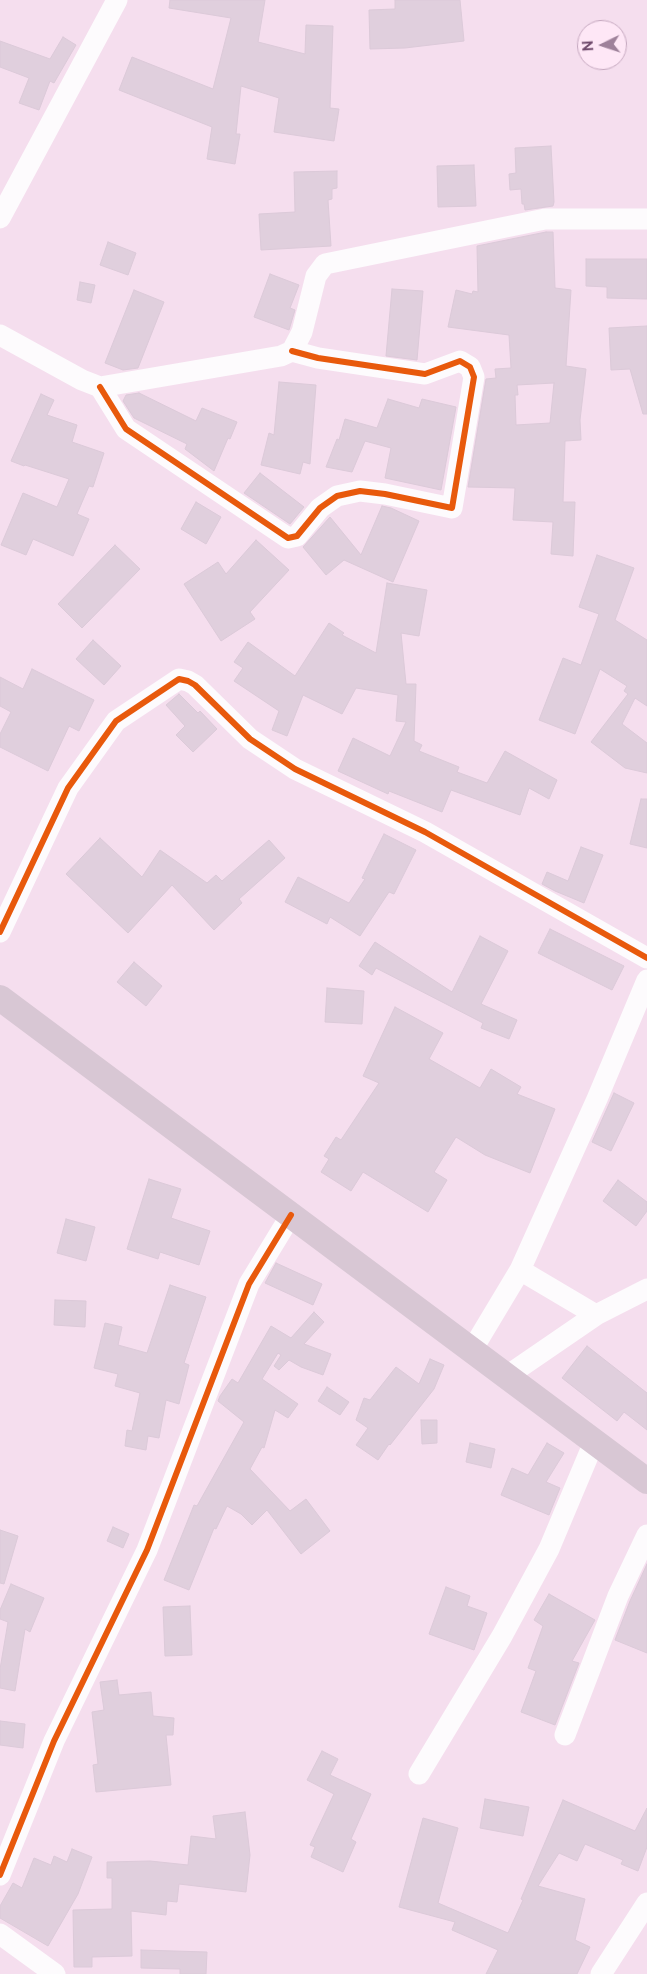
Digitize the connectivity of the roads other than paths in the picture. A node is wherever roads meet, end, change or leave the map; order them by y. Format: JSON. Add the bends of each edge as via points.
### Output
{"nodes":[{"id":1,"x":117,"y":0,"type":"edge"},
{"id":2,"x":0,"y":218,"type":"edge"},
{"id":3,"x":647,"y":219,"type":"edge"},
{"id":4,"x":0,"y":335,"type":"edge"},
{"id":5,"x":292,"y":351,"type":"junction"},
{"id":6,"x":100,"y":387,"type":"junction"},
{"id":7,"x":0,"y":932,"type":"edge"},
{"id":8,"x":647,"y":958,"type":"edge"},
{"id":9,"x":647,"y":980,"type":"edge"},
{"id":10,"x":0,"y":998,"type":"edge"},
{"id":11,"x":291,"y":1215,"type":"junction"},
{"id":12,"x":520,"y":1270,"type":"junction"},
{"id":13,"x":647,"y":1289,"type":"edge"},
{"id":14,"x":596,"y":1315,"type":"junction"},
{"id":15,"x":472,"y":1350,"type":"junction"},
{"id":16,"x":507,"y":1376,"type":"junction"},
{"id":17,"x":594,"y":1442,"type":"junction"},
{"id":18,"x":647,"y":1481,"type":"edge"},
{"id":19,"x":647,"y":1535,"type":"edge"},
{"id":20,"x":565,"y":1735,"type":"dead end"},
{"id":21,"x":420,"y":1774,"type":"dead end"},
{"id":22,"x":0,"y":1875,"type":"edge"},
{"id":23,"x":647,"y":1903,"type":"edge"},
{"id":24,"x":0,"y":1934,"type":"edge"},
{"id":25,"x":55,"y":1974,"type":"edge"},
{"id":26,"x":600,"y":1974,"type":"edge"}],
"edges":[{"from":1,"to":2,"type":"street"},
{"from":3,"to":5,"type":"street","via":[[545,219],[326,264],[316,276],[302,332]]},
{"from":4,"to":6,"type":"street"},
{"from":5,"to":6,"type":"street","via":[[282,356]]},
{"from":5,"to":6,"type":"street","via":[[425,374],[460,361],[470,367],[474,377],[452,508],[360,490],[337,496],[320,508],[297,536],[288,538],[126,429]]},
{"from":7,"to":8,"type":"street","via":[[68,788],[116,721],[179,679],[195,684],[250,740],[295,769],[425,832]]},
{"from":9,"to":12,"type":"street"},
{"from":10,"to":11,"type":"main road"},
{"from":11,"to":15,"type":"main road"},
{"from":11,"to":22,"type":"street","via":[[249,1284],[147,1550],[54,1741]]},
{"from":12,"to":14,"type":"street"},
{"from":12,"to":15,"type":"street"},
{"from":13,"to":14,"type":"street"},
{"from":14,"to":16,"type":"street"},
{"from":15,"to":16,"type":"main road"},
{"from":16,"to":17,"type":"main road"},
{"from":17,"to":18,"type":"main road"},
{"from":17,"to":21,"type":"street","via":[[549,1549]]},
{"from":19,"to":20,"type":"street","via":[[618,1596]]},
{"from":23,"to":26,"type":"street"},
{"from":24,"to":25,"type":"street"}]}
